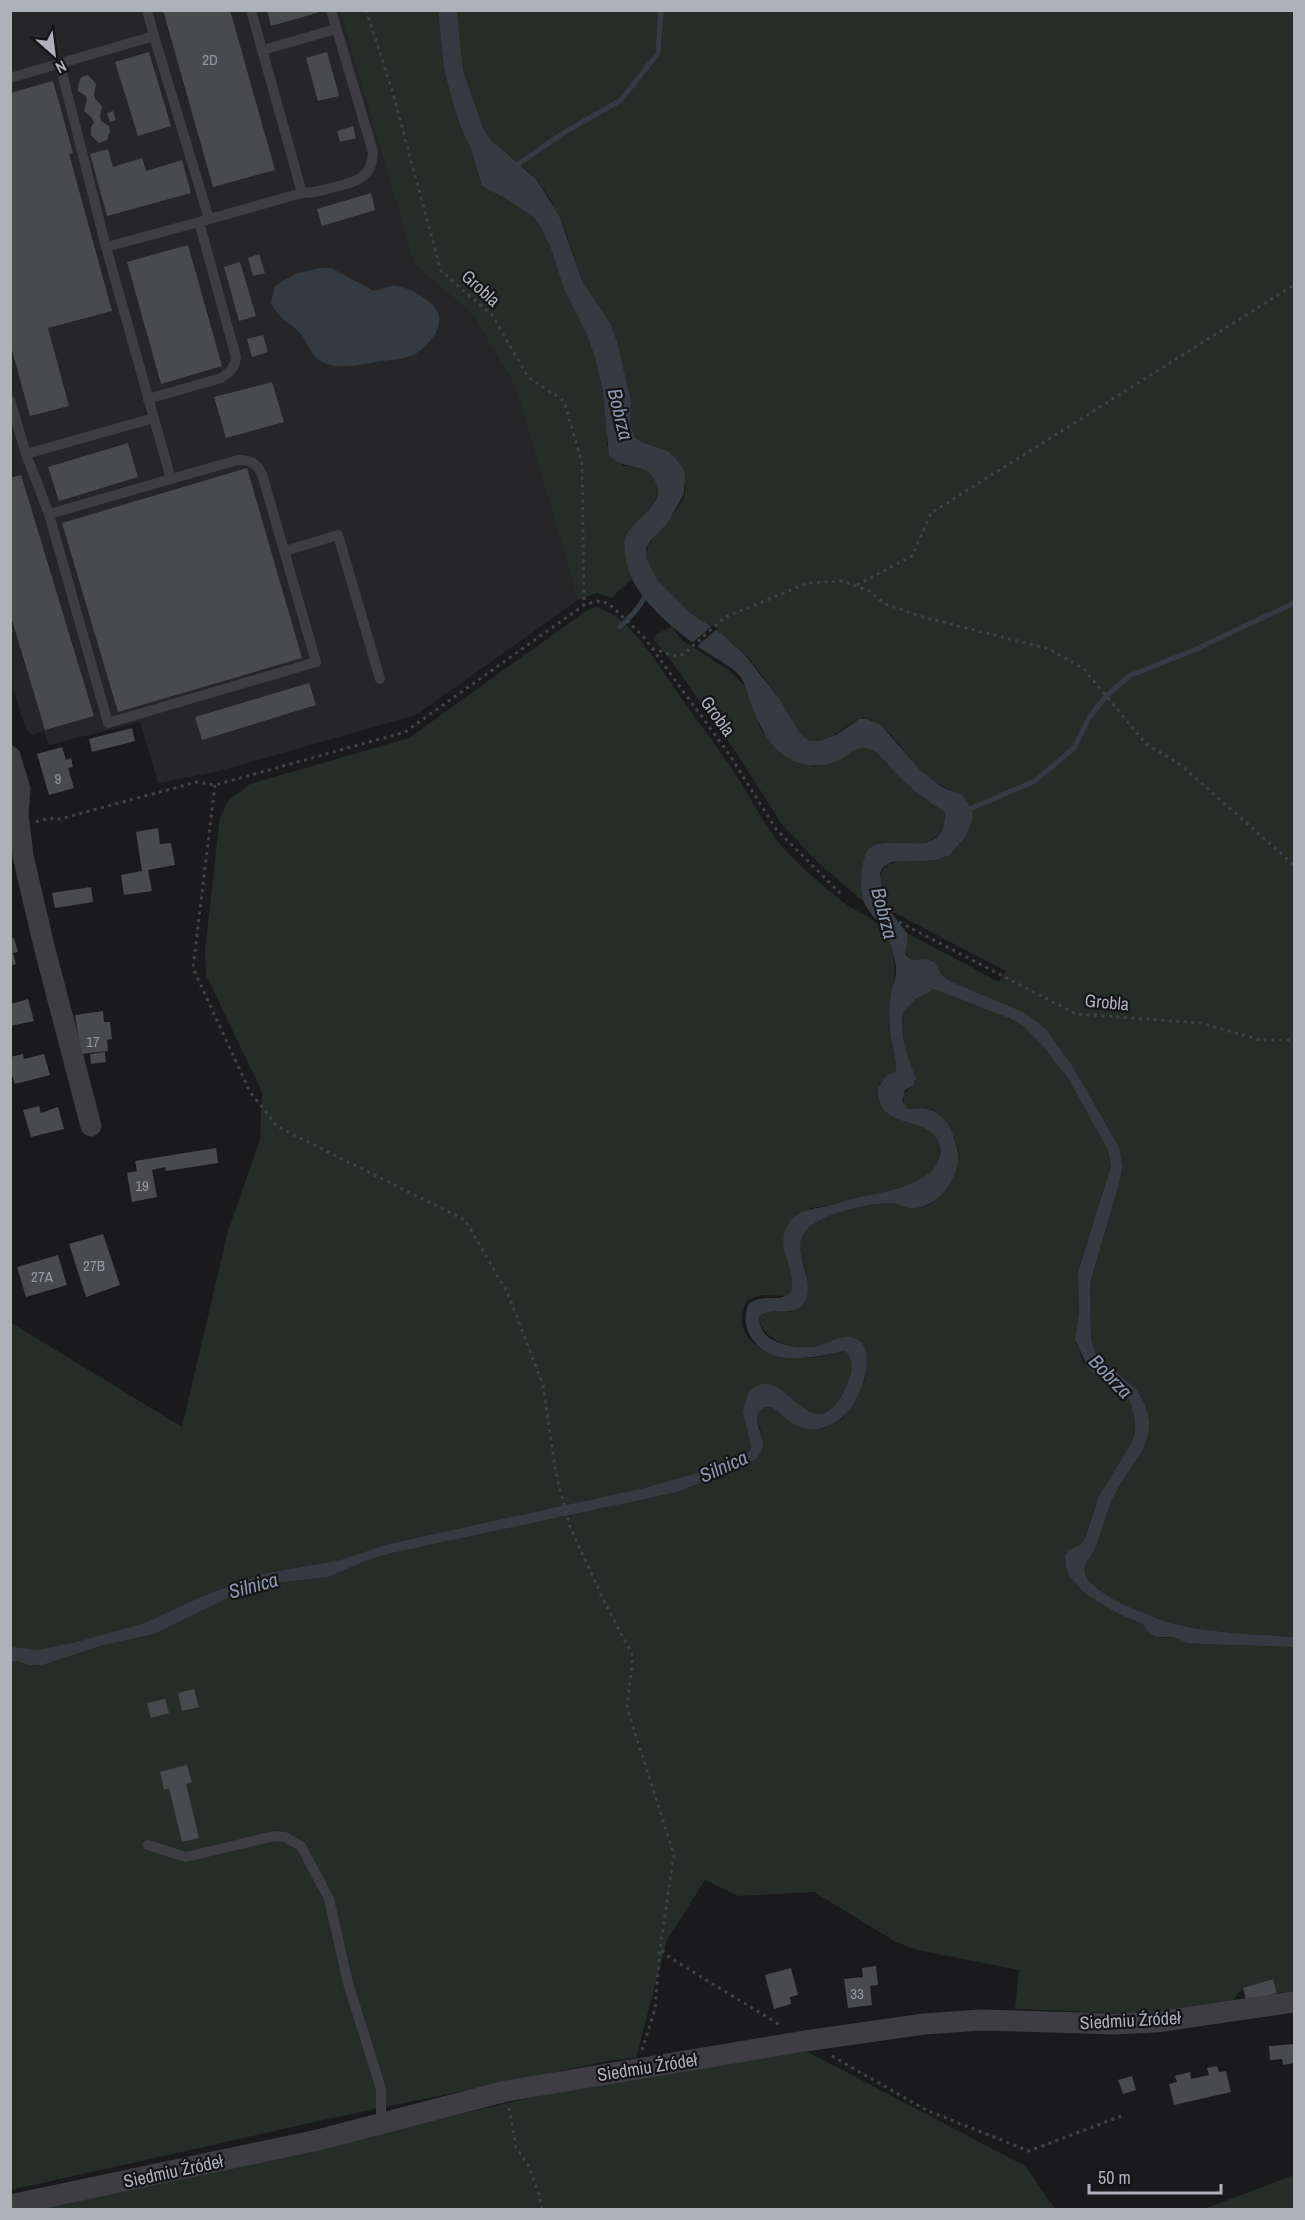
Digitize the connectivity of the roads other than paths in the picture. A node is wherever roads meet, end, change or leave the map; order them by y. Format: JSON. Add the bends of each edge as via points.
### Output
{"nodes":[{"id":1,"x":147,"y":10,"type":"edge"},
{"id":2,"x":251,"y":10,"type":"edge"},
{"id":3,"x":331,"y":10,"type":"edge"},
{"id":4,"x":336,"y":29,"type":"junction"},
{"id":5,"x":154,"y":36,"type":"junction"},
{"id":6,"x":263,"y":50,"type":"junction"},
{"id":7,"x":60,"y":65,"type":"junction"},
{"id":8,"x":10,"y":78,"type":"edge"},
{"id":9,"x":302,"y":193,"type":"junction"},
{"id":10,"x":204,"y":220,"type":"junction"},
{"id":11,"x":106,"y":247,"type":"junction"},
{"id":12,"x":148,"y":399,"type":"junction"},
{"id":13,"x":10,"y":400,"type":"edge"},
{"id":14,"x":154,"y":418,"type":"junction"},
{"id":15,"x":26,"y":454,"type":"junction"},
{"id":16,"x":171,"y":479,"type":"junction"},
{"id":17,"x":49,"y":514,"type":"junction"},
{"id":18,"x":285,"y":551,"type":"junction"},
{"id":19,"x":380,"y":679,"type":"dead end"},
{"id":20,"x":11,"y":761,"type":"edge"},
{"id":21,"x":92,"y":1125,"type":"dead end"},
{"id":22,"x":148,"y":1845,"type":"dead end"},
{"id":23,"x":1294,"y":2002,"type":"edge"},
{"id":24,"x":381,"y":2124,"type":"junction"},
{"id":25,"x":10,"y":2205,"type":"edge"}],
"edges":[{"from":1,"to":5,"type":"lane"},
{"from":2,"to":6,"type":"lane"},
{"from":3,"to":4,"type":"lane"},
{"from":4,"to":6,"type":"lane"},
{"from":4,"to":9,"type":"lane","via":[[373,161],[366,174],[355,182]]},
{"from":5,"to":7,"type":"lane"},
{"from":5,"to":10,"type":"lane"},
{"from":6,"to":9,"type":"lane"},
{"from":7,"to":8,"type":"lane"},
{"from":7,"to":11,"type":"lane"},
{"from":9,"to":10,"type":"lane"},
{"from":10,"to":11,"type":"lane"},
{"from":10,"to":12,"type":"lane","via":[[236,365],[221,378]]},
{"from":11,"to":12,"type":"lane"},
{"from":12,"to":14,"type":"lane"},
{"from":13,"to":15,"type":"lane"},
{"from":14,"to":15,"type":"lane"},
{"from":14,"to":16,"type":"lane"},
{"from":15,"to":17,"type":"lane"},
{"from":16,"to":17,"type":"lane"},
{"from":16,"to":18,"type":"lane","via":[[238,460],[257,465]]},
{"from":17,"to":18,"type":"lane","via":[[108,723],[316,662]]},
{"from":18,"to":19,"type":"lane","via":[[338,535]]},
{"from":20,"to":21,"type":"street","via":[[20,789],[23,856]]},
{"from":22,"to":24,"type":"lane","via":[[186,1857],[274,1836],[301,1846],[329,1899],[348,1983],[381,2089]]},
{"from":23,"to":24,"type":"street","name":"Siedmiu Źródeł","via":[[1156,2022],[981,2020],[924,2024],[506,2091]]},
{"from":24,"to":25,"type":"street","name":"Siedmiu Źródeł"}]}
